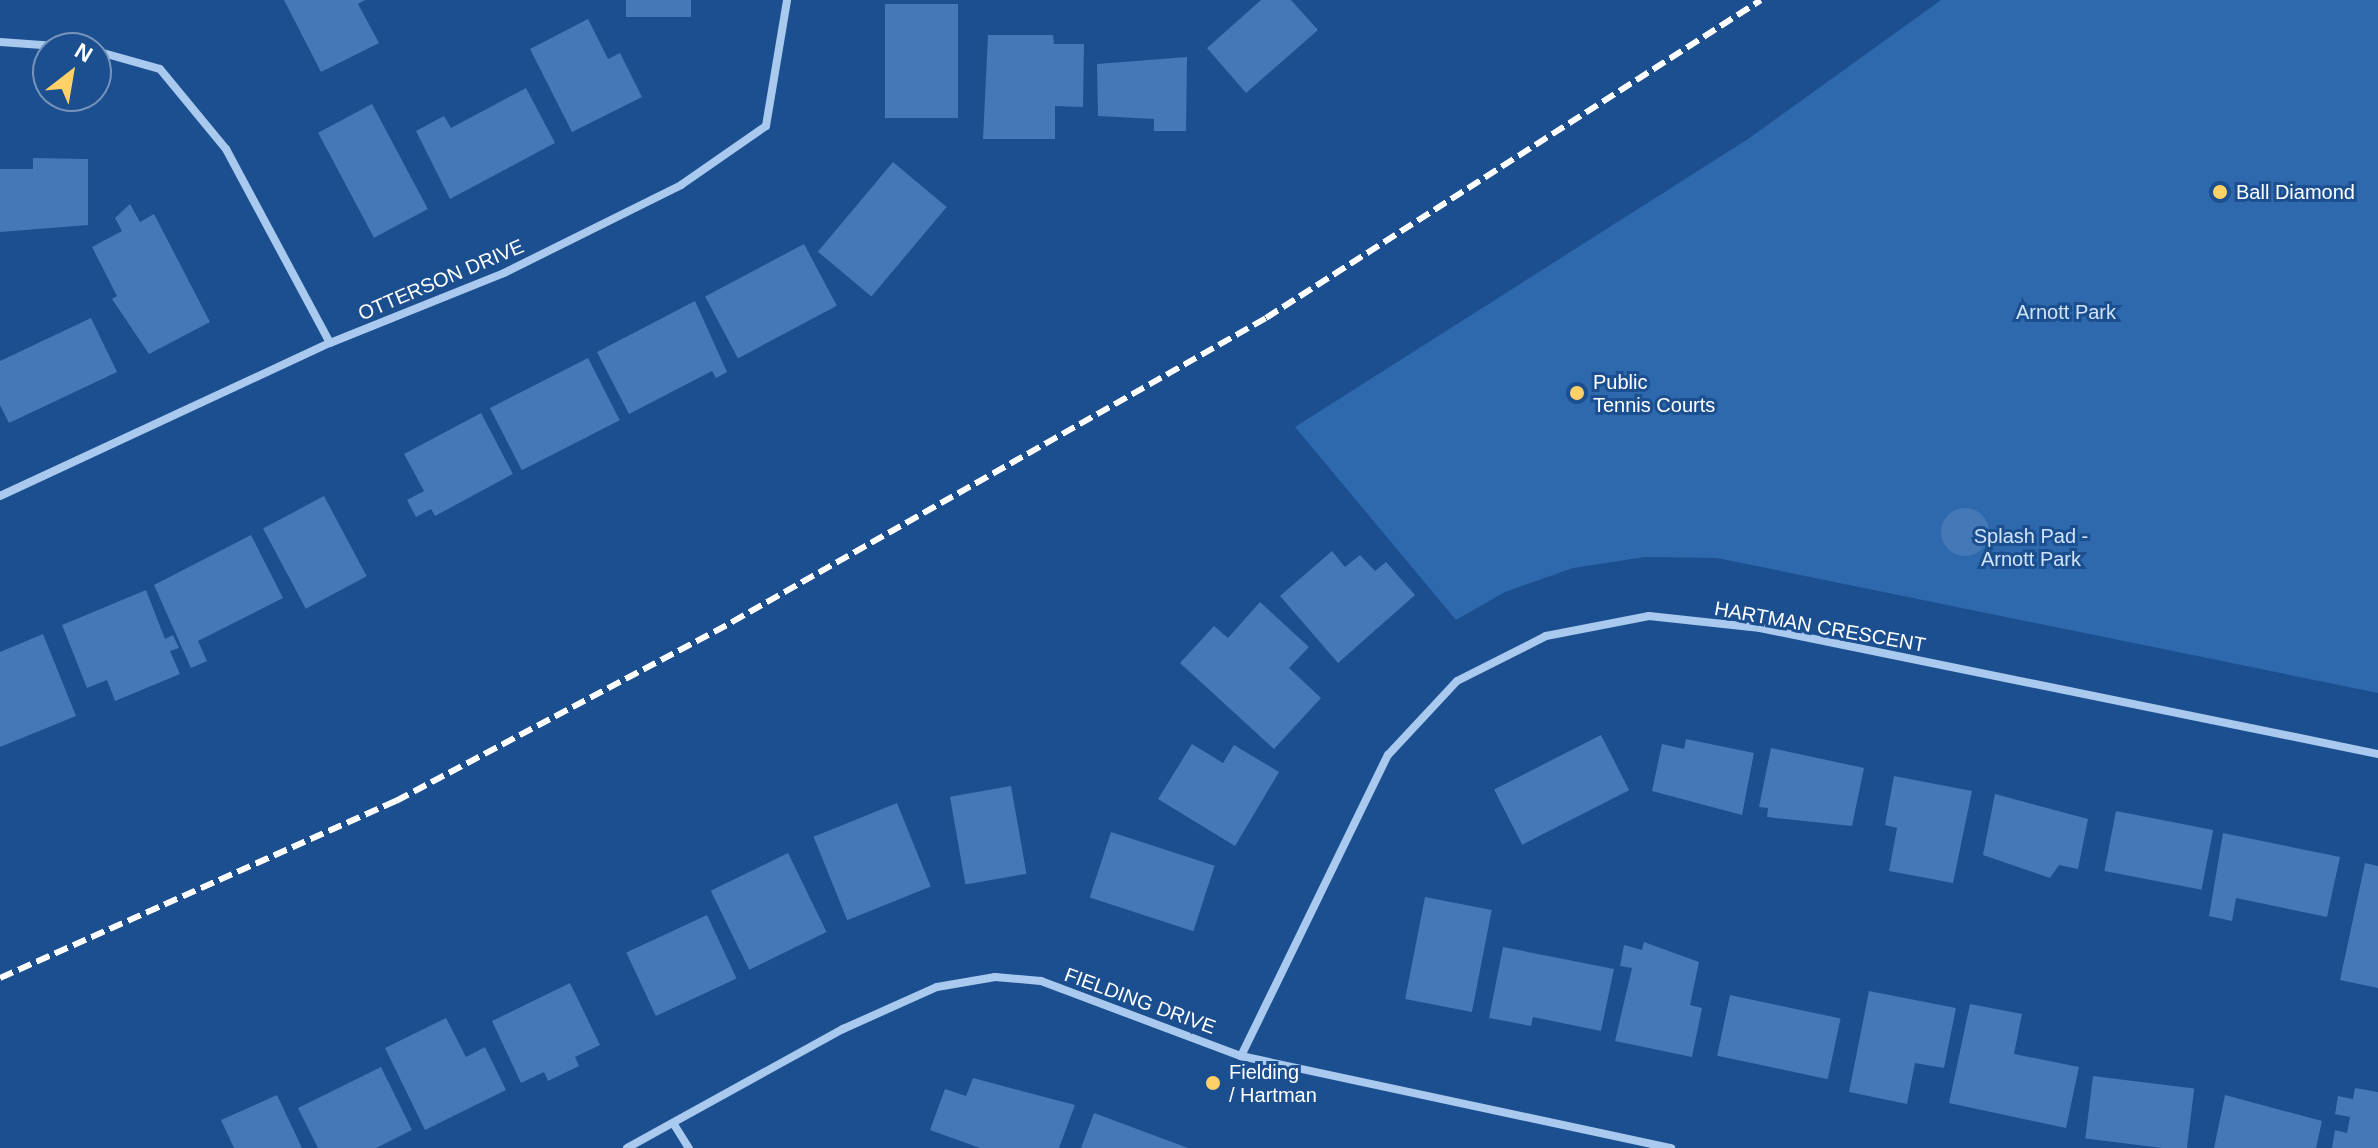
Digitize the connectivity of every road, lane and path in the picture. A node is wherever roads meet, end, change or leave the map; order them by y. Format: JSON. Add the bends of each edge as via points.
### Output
{"nodes":[{"id":1,"x":787,"y":0,"type":"edge"},
{"id":2,"x":0,"y":42,"type":"edge"},
{"id":3,"x":32,"y":44,"type":"edge"},
{"id":4,"x":112,"y":56,"type":"edge"},
{"id":5,"x":330,"y":343,"type":"junction"},
{"id":6,"x":0,"y":496,"type":"edge"},
{"id":7,"x":2378,"y":754,"type":"edge"},
{"id":8,"x":1241,"y":1056,"type":"junction"},
{"id":9,"x":675,"y":1126,"type":"junction"},
{"id":10,"x":627,"y":1148,"type":"edge"},
{"id":11,"x":689,"y":1148,"type":"edge"},
{"id":12,"x":1671,"y":1148,"type":"edge"}],
"edges":[{"from":1,"to":5,"type":"street","name":"OTTERSON DRIVE","via":[[766,126],[681,185],[518,267]]},
{"from":2,"to":3,"type":"street"},
{"from":4,"to":5,"type":"street","via":[[160,69],[226,149]]},
{"from":5,"to":6,"type":"street","name":"OTTERSON DRIVE"},
{"from":7,"to":8,"type":"street","name":"HARTMAN CRESCENT","via":[[1760,628],[1649,616],[1546,636],[1457,681],[1388,755]]},
{"from":8,"to":9,"type":"street","name":"FIELDING DRIVE","via":[[1041,981],[995,977],[937,987],[843,1029]]},
{"from":8,"to":12,"type":"street","name":"FIELDING DRIVE"},
{"from":9,"to":10,"type":"street","name":"FIELDING DRIVE"},
{"from":9,"to":11,"type":"street"}]}
